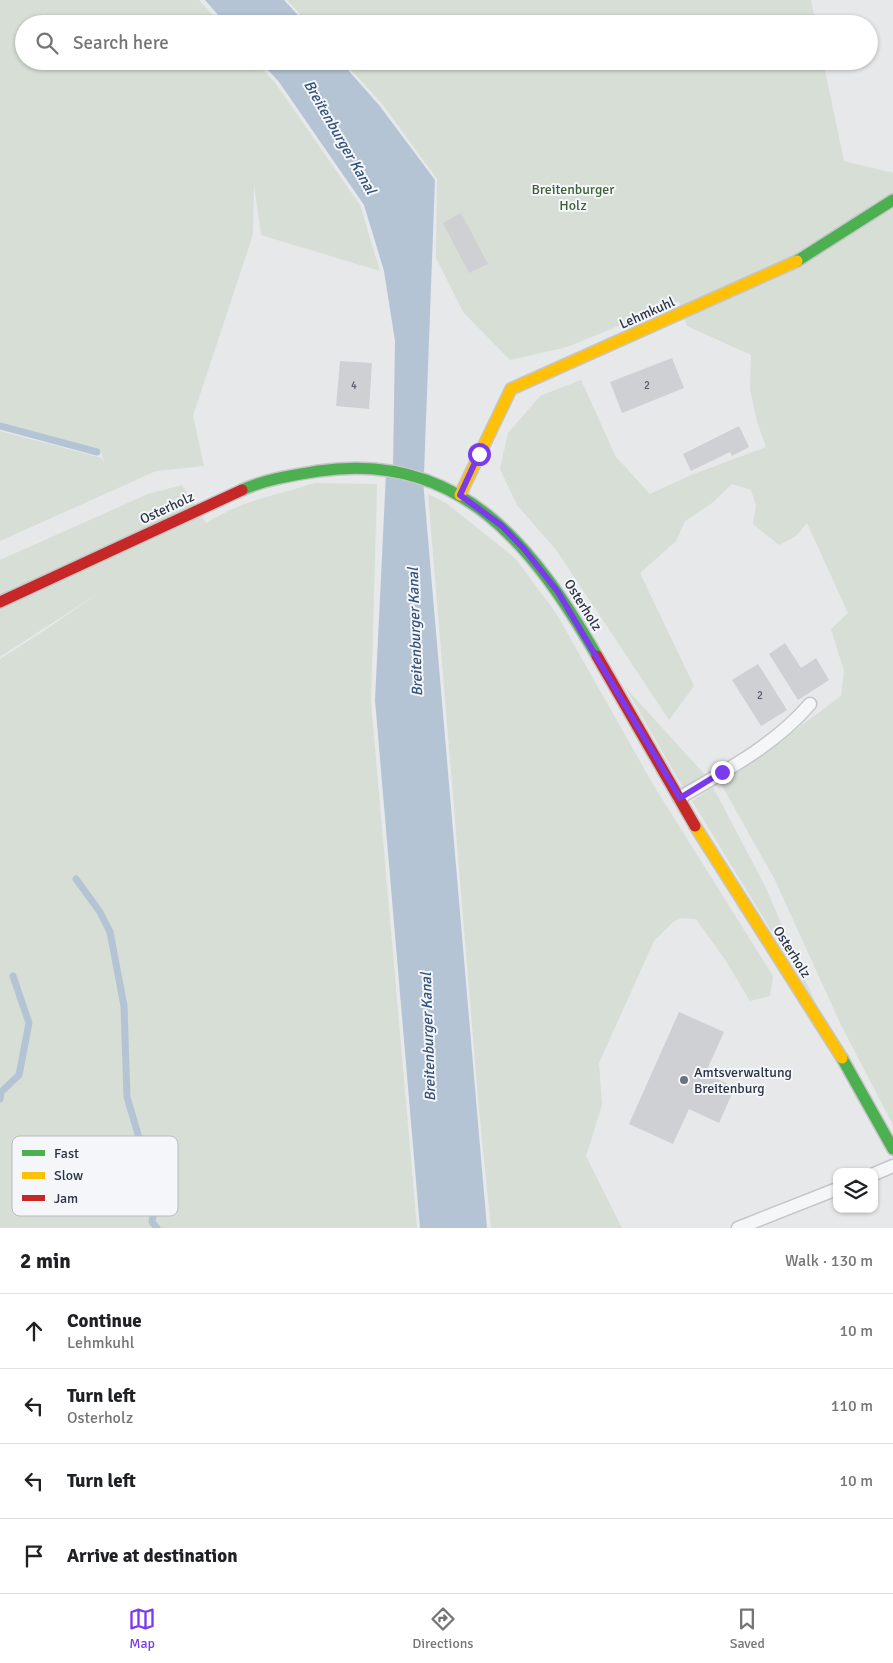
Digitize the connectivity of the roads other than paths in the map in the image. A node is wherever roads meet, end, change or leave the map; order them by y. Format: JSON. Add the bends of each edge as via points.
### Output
{"nodes":[{"id":1,"x":893,"y":200,"type":"edge"},
{"id":2,"x":460,"y":495,"type":"junction"},
{"id":3,"x":0,"y":602,"type":"edge"},
{"id":4,"x":810,"y":704,"type":"dead end"},
{"id":5,"x":680,"y":798,"type":"junction"},
{"id":6,"x":893,"y":1149,"type":"edge"},
{"id":7,"x":893,"y":1166,"type":"edge"},
{"id":8,"x":878,"y":1172,"type":"edge"},
{"id":9,"x":833,"y":1191,"type":"edge"},
{"id":10,"x":746,"y":1226,"type":"edge"}],
"edges":[{"from":1,"to":2,"type":"street","name":"Lehmkuhl","via":[[793,264],[511,389]]},
{"from":2,"to":3,"type":"street","name":"Osterholz","via":[[423,478],[369,467],[333,468],[274,479],[248,487]]},
{"from":2,"to":5,"type":"street","name":"Osterholz","via":[[502,526],[558,592]]},
{"from":4,"to":5,"type":"lane","via":[[795,722],[761,747]]},
{"from":5,"to":6,"type":"street","name":"Osterholz","via":[[842,1056]]},
{"from":7,"to":8,"type":"lane"},
{"from":9,"to":10,"type":"lane"}]}
